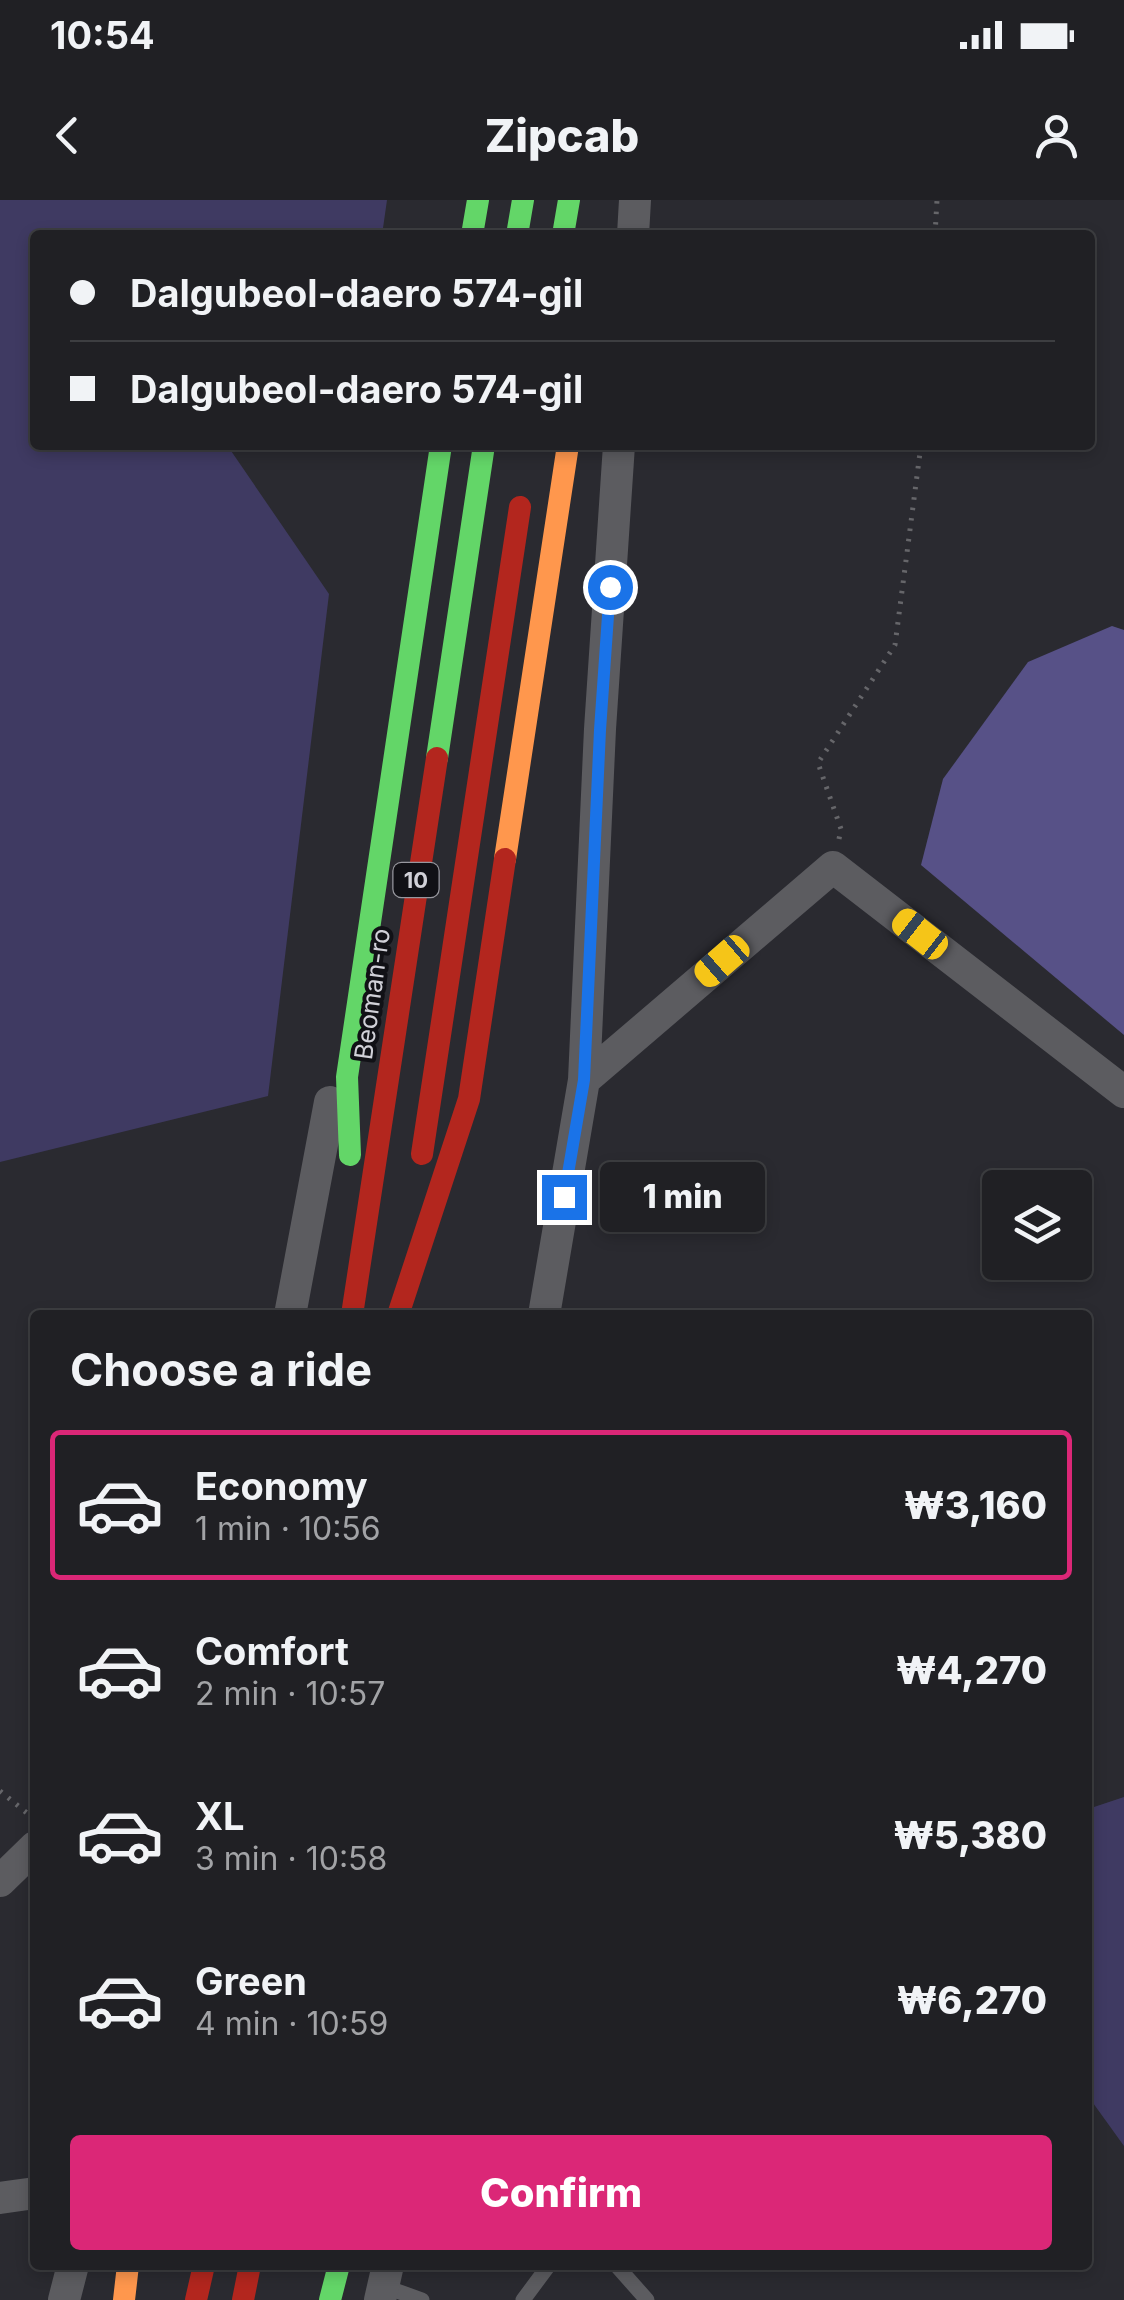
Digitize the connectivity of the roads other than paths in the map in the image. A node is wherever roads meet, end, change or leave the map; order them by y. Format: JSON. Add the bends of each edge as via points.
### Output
{"nodes":[{"id":1,"x":478,"y":200,"type":"edge"},
{"id":2,"x":523,"y":200,"type":"edge"},
{"id":3,"x":569,"y":200,"type":"edge"},
{"id":4,"x":635,"y":200,"type":"edge"},
{"id":5,"x":473,"y":230,"type":"edge"},
{"id":6,"x":518,"y":230,"type":"edge"},
{"id":7,"x":564,"y":230,"type":"edge"},
{"id":8,"x":633,"y":230,"type":"edge"},
{"id":9,"x":440,"y":450,"type":"edge"},
{"id":10,"x":483,"y":450,"type":"edge"},
{"id":11,"x":567,"y":450,"type":"edge"},
{"id":12,"x":619,"y":450,"type":"edge"},
{"id":13,"x":523,"y":490,"type":"dead end"},
{"id":14,"x":392,"y":774,"type":"junction"},
{"id":15,"x":584,"y":1080,"type":"junction"},
{"id":16,"x":1124,"y":1092,"type":"edge"},
{"id":17,"x":353,"y":1306,"type":"edge"},
{"id":18,"x":291,"y":1310,"type":"edge"},
{"id":19,"x":399,"y":1310,"type":"edge"},
{"id":20,"x":400,"y":1310,"type":"edge"},
{"id":21,"x":545,"y":1310,"type":"edge"},
{"id":22,"x":30,"y":1852,"type":"edge"},
{"id":23,"x":0,"y":1882,"type":"edge"},
{"id":24,"x":30,"y":2195,"type":"edge"},
{"id":25,"x":0,"y":2198,"type":"edge"},
{"id":26,"x":72,"y":2270,"type":"edge"},
{"id":27,"x":127,"y":2270,"type":"edge"},
{"id":28,"x":203,"y":2270,"type":"edge"},
{"id":29,"x":249,"y":2270,"type":"edge"},
{"id":30,"x":338,"y":2270,"type":"edge"},
{"id":31,"x":545,"y":2270,"type":"edge"},
{"id":32,"x":620,"y":2270,"type":"edge"},
{"id":33,"x":383,"y":2277,"type":"edge"},
{"id":34,"x":64,"y":2300,"type":"edge"},
{"id":35,"x":124,"y":2300,"type":"edge"},
{"id":36,"x":196,"y":2300,"type":"edge"},
{"id":37,"x":243,"y":2300,"type":"edge"},
{"id":38,"x":330,"y":2300,"type":"edge"},
{"id":39,"x":422,"y":2300,"type":"edge"},
{"id":40,"x":523,"y":2300,"type":"edge"},
{"id":41,"x":647,"y":2300,"type":"edge"}],
"edges":[{"from":1,"to":5,"type":"highway"},
{"from":2,"to":6,"type":"highway"},
{"from":3,"to":7,"type":"highway"},
{"from":4,"to":8,"type":"street"},
{"from":9,"to":14,"type":"highway"},
{"from":10,"to":17,"type":"highway","name":"Beoman-ro","number":"10"},
{"from":11,"to":20,"type":"highway","via":[[469,1100]]},
{"from":12,"to":15,"type":"street"},
{"from":13,"to":19,"type":"highway","number":"10"},
{"from":14,"to":17,"type":"highway","via":[[347,1077]]},
{"from":14,"to":18,"type":"street"},
{"from":15,"to":16,"type":"street","via":[[832,866]]},
{"from":15,"to":21,"type":"street"},
{"from":22,"to":23,"type":"street"},
{"from":24,"to":25,"type":"street"},
{"from":26,"to":34,"type":"street"},
{"from":27,"to":35,"type":"highway"},
{"from":28,"to":36,"type":"highway"},
{"from":29,"to":37,"type":"highway"},
{"from":30,"to":38,"type":"highway"},
{"from":31,"to":40,"type":"lane"},
{"from":32,"to":41,"type":"lane"},
{"from":33,"to":39,"type":"lane"}]}
